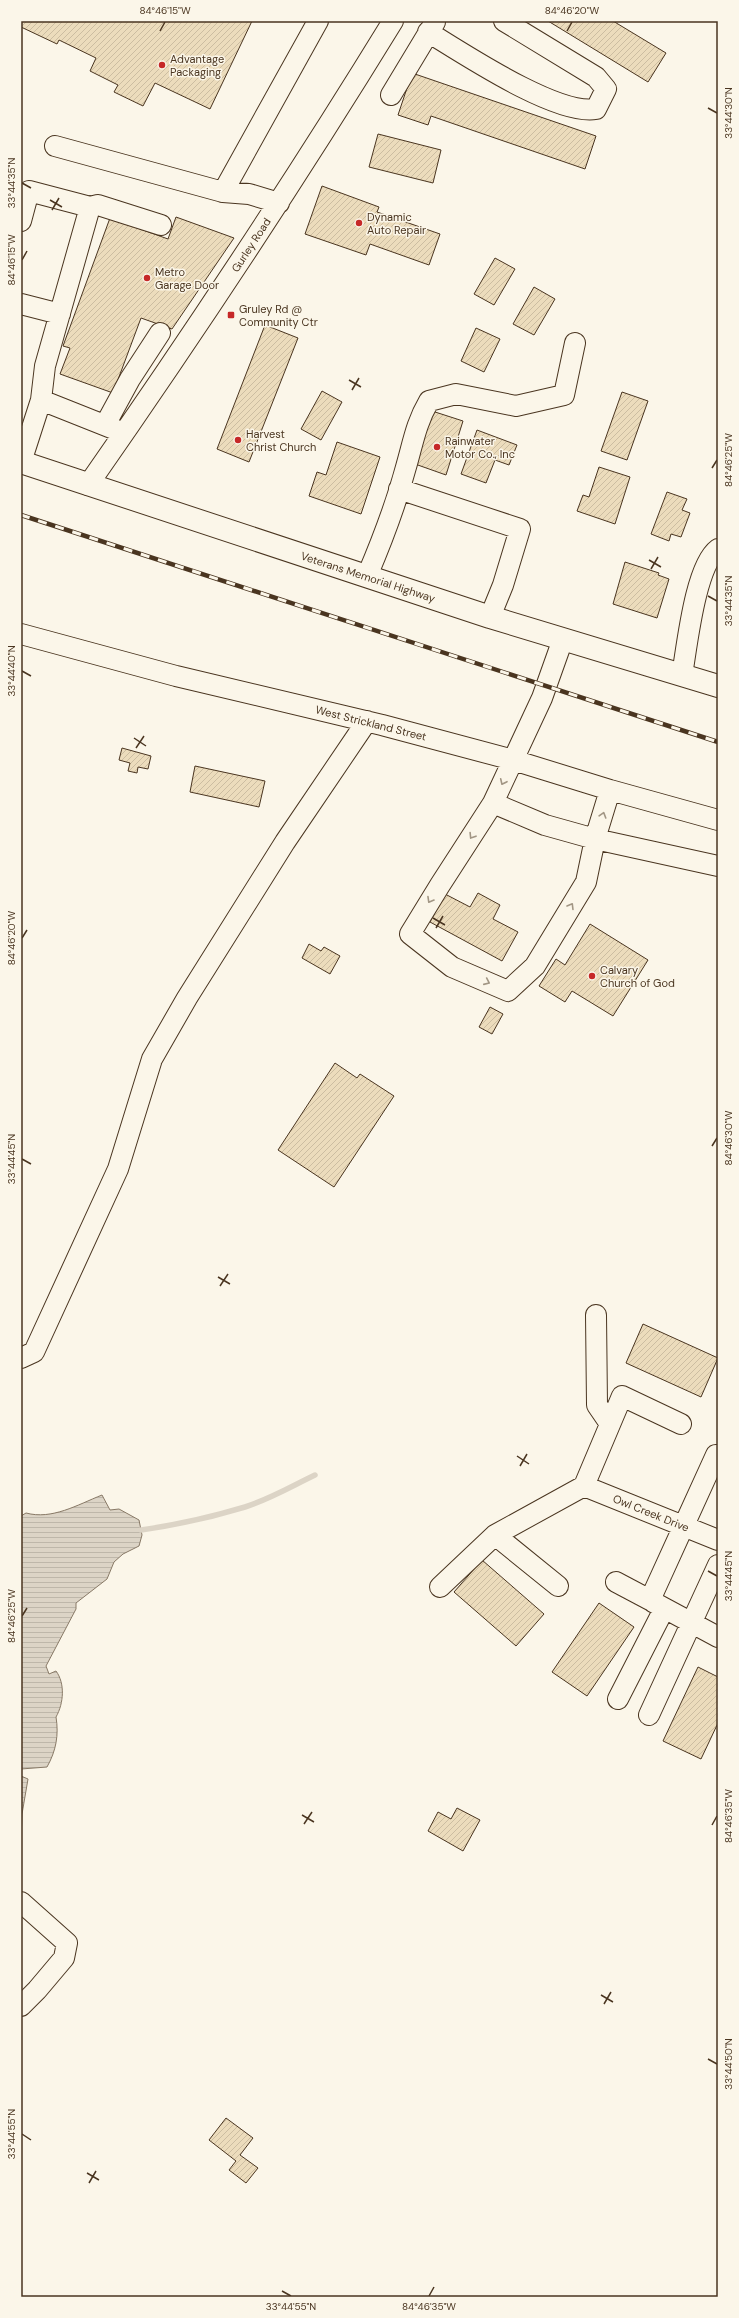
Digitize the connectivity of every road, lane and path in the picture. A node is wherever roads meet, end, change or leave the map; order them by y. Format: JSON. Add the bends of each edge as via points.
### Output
{"nodes":[{"id":1,"x":318,"y":21,"type":"edge"},
{"id":2,"x":393,"y":21,"type":"edge"},
{"id":3,"x":504,"y":21,"type":"edge"},
{"id":4,"x":432,"y":27,"type":"edge"},
{"id":5,"x":391,"y":95,"type":"dead end"},
{"id":6,"x":56,"y":146,"type":"dead end"},
{"id":7,"x":223,"y":192,"type":"junction"},
{"id":8,"x":279,"y":203,"type":"junction"},
{"id":9,"x":90,"y":207,"type":"junction"},
{"id":10,"x":21,"y":221,"type":"edge"},
{"id":11,"x":161,"y":225,"type":"dead end"},
{"id":12,"x":21,"y":304,"type":"edge"},
{"id":13,"x":60,"y":314,"type":"junction"},
{"id":14,"x":160,"y":333,"type":"dead end"},
{"id":15,"x":575,"y":343,"type":"dead end"},
{"id":16,"x":41,"y":400,"type":"junction"},
{"id":17,"x":105,"y":425,"type":"junction"},
{"id":18,"x":124,"y":433,"type":"junction"},
{"id":19,"x":21,"y":462,"type":"edge"},
{"id":20,"x":88,"y":485,"type":"junction"},
{"id":21,"x":399,"y":489,"type":"junction"},
{"id":22,"x":718,"y":550,"type":"edge"},
{"id":23,"x":367,"y":576,"type":"junction"},
{"id":24,"x":490,"y":617,"type":"junction"},
{"id":25,"x":21,"y":634,"type":"edge"},
{"id":26,"x":563,"y":639,"type":"junction"},
{"id":27,"x":682,"y":675,"type":"junction"},
{"id":28,"x":718,"y":686,"type":"edge"},
{"id":29,"x":367,"y":721,"type":"junction"},
{"id":30,"x":514,"y":760,"type":"junction"},
{"id":31,"x":610,"y":790,"type":"junction"},
{"id":32,"x":493,"y":803,"type":"junction"},
{"id":33,"x":718,"y":820,"type":"edge"},
{"id":34,"x":595,"y":839,"type":"junction"},
{"id":35,"x":718,"y":866,"type":"edge"},
{"id":36,"x":596,"y":1315,"type":"dead end"},
{"id":37,"x":21,"y":1358,"type":"edge"},
{"id":38,"x":610,"y":1424,"type":"junction"},
{"id":39,"x":681,"y":1424,"type":"dead end"},
{"id":40,"x":718,"y":1455,"type":"edge"},
{"id":41,"x":584,"y":1486,"type":"junction"},
{"id":42,"x":685,"y":1527,"type":"junction"},
{"id":43,"x":496,"y":1535,"type":"junction"},
{"id":44,"x":718,"y":1540,"type":"edge"},
{"id":45,"x":718,"y":1565,"type":"edge"},
{"id":46,"x":616,"y":1582,"type":"dead end"},
{"id":47,"x":558,"y":1586,"type":"dead end"},
{"id":48,"x":440,"y":1588,"type":"dead end"},
{"id":49,"x":657,"y":1605,"type":"junction"},
{"id":50,"x":691,"y":1623,"type":"junction"},
{"id":51,"x":718,"y":1637,"type":"edge"},
{"id":52,"x":618,"y":1699,"type":"dead end"},
{"id":53,"x":649,"y":1715,"type":"dead end"},
{"id":54,"x":21,"y":1902,"type":"edge"},
{"id":55,"x":21,"y":2006,"type":"edge"}],
"edges":[{"from":1,"to":7,"type":"street"},
{"from":2,"to":8,"type":"street","name":"Gurley Road"},
{"from":3,"to":4,"type":"street","via":[[596,77],[606,89],[596,109],[585,111],[526,90]]},
{"from":4,"to":5,"type":"street"},
{"from":6,"to":7,"type":"street"},
{"from":7,"to":8,"type":"street","via":[[249,194]]},
{"from":8,"to":18,"type":"street","name":"Gurley Road"},
{"from":9,"to":10,"type":"street","via":[[29,190]]},
{"from":9,"to":11,"type":"street","via":[[98,205]]},
{"from":9,"to":13,"type":"street"},
{"from":12,"to":13,"type":"street"},
{"from":13,"to":16,"type":"street","via":[[45,366]]},
{"from":14,"to":17,"type":"street","via":[[130,379]]},
{"from":15,"to":21,"type":"street","via":[[564,395],[516,406],[456,394],[429,401],[418,419]]},
{"from":16,"to":17,"type":"street"},
{"from":16,"to":19,"type":"street"},
{"from":17,"to":18,"type":"street"},
{"from":18,"to":20,"type":"street","name":"Gurley Road"},
{"from":19,"to":20,"type":"main road","name":"Veterans Memorial Highway"},
{"from":20,"to":23,"type":"main road","name":"Veterans Memorial Highway"},
{"from":21,"to":23,"type":"street","via":[[382,542]]},
{"from":21,"to":24,"type":"street","via":[[520,529]]},
{"from":22,"to":27,"type":"street","via":[[707,564],[700,581]]},
{"from":23,"to":24,"type":"main road","name":"Veterans Memorial Highway"},
{"from":24,"to":26,"type":"main road","name":"Veterans Memorial Highway"},
{"from":25,"to":29,"type":"street","name":"West Strickland Street","via":[[176,676]]},
{"from":26,"to":27,"type":"main road","name":"Veterans Memorial Highway"},
{"from":26,"to":30,"type":"street","via":[[544,692]]},
{"from":27,"to":28,"type":"main road","name":"Veterans Memorial Highway"},
{"from":29,"to":30,"type":"street","name":"West Strickland Street"},
{"from":29,"to":37,"type":"street","via":[[281,848],[152,1059],[118,1169],[34,1352]]},
{"from":30,"to":31,"type":"street","name":"West Strickland Street"},
{"from":30,"to":32,"type":"street","one_way":true},
{"from":31,"to":33,"type":"street","name":"West Strickland Street"},
{"from":34,"to":31,"type":"street","one_way":true},
{"from":32,"to":34,"type":"street","via":[[545,825]]},
{"from":32,"to":34,"type":"street","one_way":true,"via":[[410,934],[452,967],[508,991],[535,966],[586,882]]},
{"from":34,"to":35,"type":"street"},
{"from":36,"to":38,"type":"street","via":[[597,1405]]},
{"from":38,"to":39,"type":"street","via":[[622,1396]]},
{"from":38,"to":41,"type":"street"},
{"from":40,"to":42,"type":"street"},
{"from":41,"to":42,"type":"street","name":"Owl Creek Drive"},
{"from":41,"to":43,"type":"street"},
{"from":42,"to":44,"type":"street","name":"Owl Creek Drive"},
{"from":42,"to":49,"type":"street"},
{"from":43,"to":47,"type":"street"},
{"from":43,"to":48,"type":"street"},
{"from":45,"to":50,"type":"street"},
{"from":46,"to":49,"type":"street"},
{"from":49,"to":50,"type":"street"},
{"from":49,"to":52,"type":"street"},
{"from":50,"to":51,"type":"street"},
{"from":50,"to":53,"type":"street"},
{"from":54,"to":55,"type":"street","via":[[67,1943],[64,1958]]}]}
